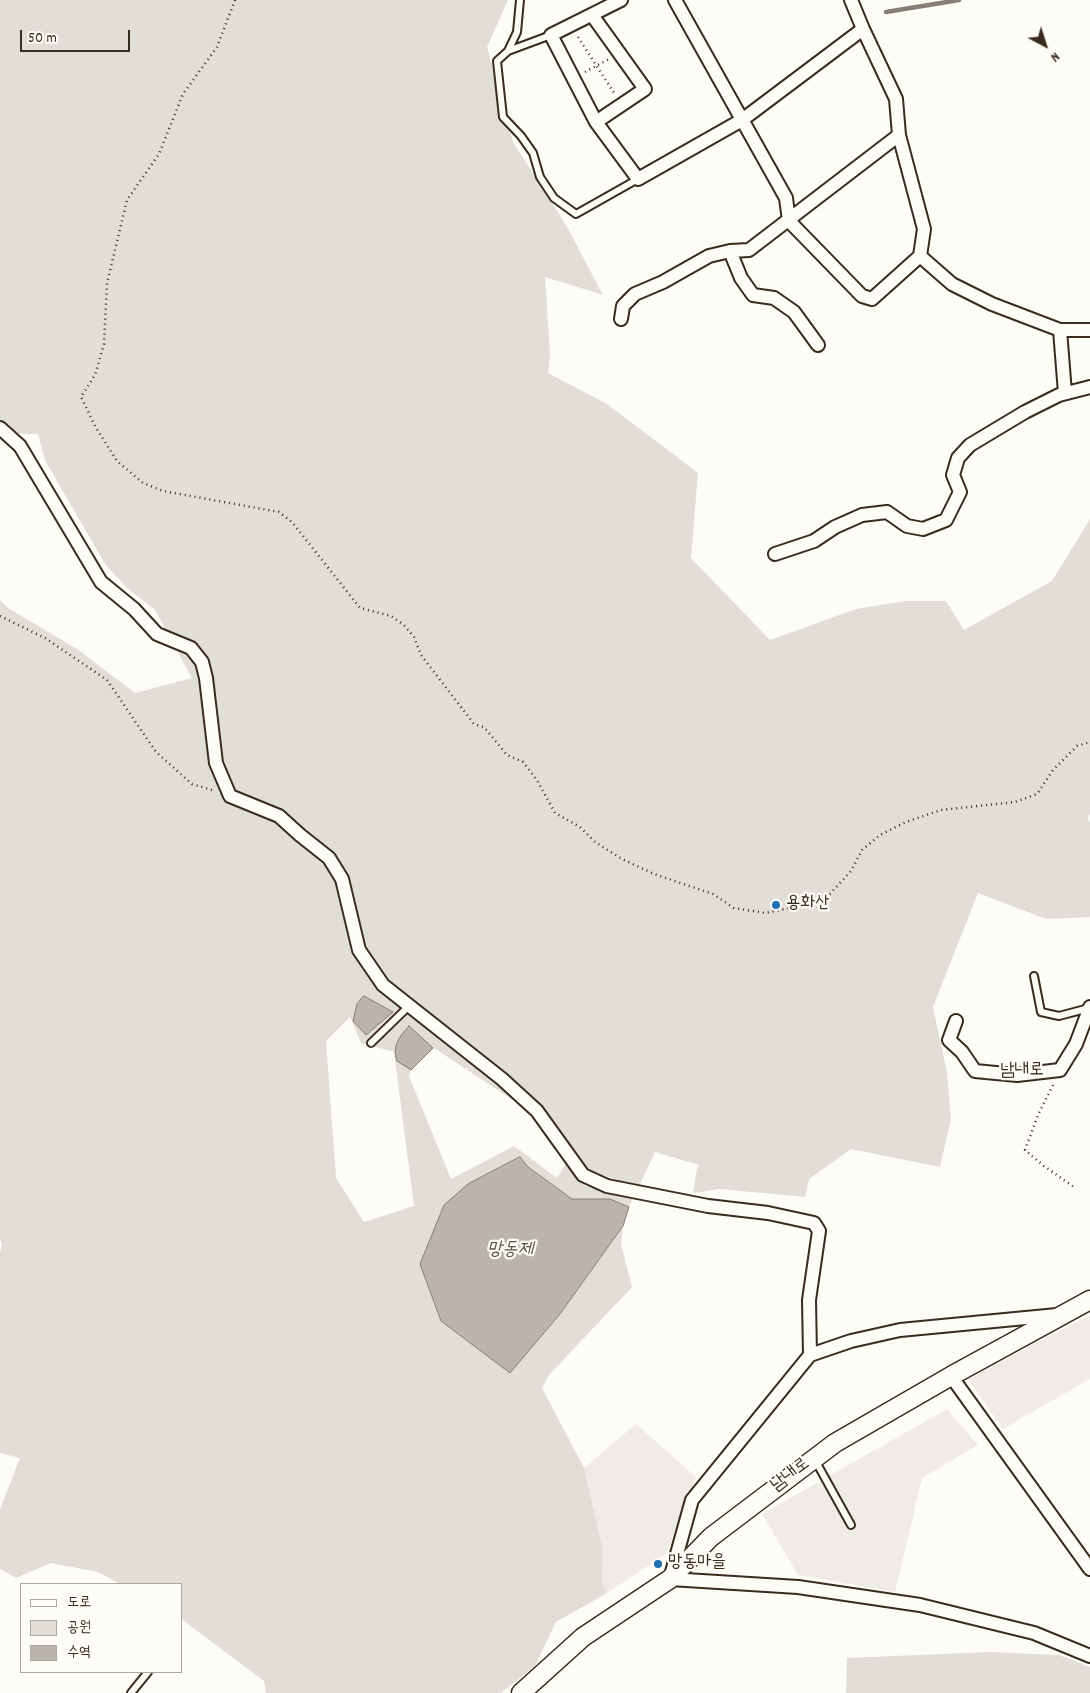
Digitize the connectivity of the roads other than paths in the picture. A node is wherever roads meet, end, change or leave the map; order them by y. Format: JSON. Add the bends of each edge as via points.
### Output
{"nodes":[{"id":1,"x":520,"y":0,"type":"edge"},
{"id":2,"x":621,"y":0,"type":"edge"},
{"id":3,"x":675,"y":0,"type":"edge"},
{"id":4,"x":851,"y":0,"type":"edge"},
{"id":5,"x":592,"y":15,"type":"junction"},
{"id":6,"x":863,"y":30,"type":"junction"},
{"id":7,"x":551,"y":35,"type":"junction"},
{"id":8,"x":508,"y":51,"type":"junction"},
{"id":9,"x":742,"y":120,"type":"junction"},
{"id":10,"x":596,"y":122,"type":"junction"},
{"id":11,"x":899,"y":135,"type":"junction"},
{"id":12,"x":638,"y":178,"type":"junction"},
{"id":13,"x":790,"y":221,"type":"junction"},
{"id":14,"x":730,"y":251,"type":"junction"},
{"id":15,"x":920,"y":256,"type":"junction"},
{"id":16,"x":621,"y":319,"type":"dead end"},
{"id":17,"x":1060,"y":330,"type":"junction"},
{"id":18,"x":1090,"y":330,"type":"edge"},
{"id":19,"x":818,"y":345,"type":"dead end"},
{"id":20,"x":1090,"y":387,"type":"edge"},
{"id":21,"x":1065,"y":393,"type":"junction"},
{"id":22,"x":0,"y":428,"type":"edge"},
{"id":23,"x":775,"y":554,"type":"dead end"},
{"id":24,"x":1034,"y":976,"type":"dead end"},
{"id":25,"x":409,"y":1006,"type":"junction"},
{"id":26,"x":1090,"y":1007,"type":"edge"},
{"id":27,"x":956,"y":1021,"type":"dead end"},
{"id":28,"x":371,"y":1042,"type":"dead end"},
{"id":29,"x":1090,"y":1300,"type":"edge"},
{"id":30,"x":1064,"y":1314,"type":"junction"},
{"id":31,"x":810,"y":1355,"type":"junction"},
{"id":32,"x":951,"y":1376,"type":"junction"},
{"id":33,"x":814,"y":1459,"type":"junction"},
{"id":34,"x":851,"y":1525,"type":"dead end"},
{"id":35,"x":1090,"y":1569,"type":"edge"},
{"id":36,"x":670,"y":1579,"type":"junction"},
{"id":37,"x":1090,"y":1656,"type":"edge"},
{"id":38,"x":147,"y":1673,"type":"edge"},
{"id":39,"x":131,"y":1693,"type":"edge"},
{"id":40,"x":521,"y":1693,"type":"edge"}],
"edges":[{"from":1,"to":8,"type":"lane","via":[[517,32]]},
{"from":2,"to":5,"type":"street"},
{"from":3,"to":9,"type":"street"},
{"from":4,"to":6,"type":"street"},
{"from":5,"to":7,"type":"street"},
{"from":5,"to":10,"type":"street","via":[[645,90]]},
{"from":6,"to":9,"type":"street"},
{"from":6,"to":11,"type":"street","via":[[896,99]]},
{"from":7,"to":8,"type":"lane"},
{"from":7,"to":10,"type":"street"},
{"from":8,"to":12,"type":"lane","via":[[497,61],[503,117],[534,153],[540,177],[554,198],[576,214]]},
{"from":9,"to":12,"type":"street"},
{"from":9,"to":13,"type":"street","via":[[786,198]]},
{"from":10,"to":12,"type":"street"},
{"from":11,"to":13,"type":"street"},
{"from":11,"to":15,"type":"street","via":[[924,229]]},
{"from":13,"to":14,"type":"street","via":[[749,250]]},
{"from":13,"to":15,"type":"street","via":[[862,296],[872,299]]},
{"from":14,"to":16,"type":"street","via":[[709,256],[634,294],[623,306]]},
{"from":14,"to":19,"type":"street","via":[[741,278],[753,295],[774,298],[794,312]]},
{"from":15,"to":17,"type":"street","via":[[952,284],[992,304]]},
{"from":17,"to":18,"type":"street"},
{"from":17,"to":21,"type":"street"},
{"from":20,"to":21,"type":"street"},
{"from":21,"to":23,"type":"street","via":[[1025,412],[970,445],[958,458],[953,475],[960,492],[946,520],[923,529],[907,526],[887,512],[862,515],[835,527],[814,542]]},
{"from":22,"to":25,"type":"street","via":[[20,446],[101,582],[134,609],[157,634],[191,648],[202,662],[216,763],[230,796],[279,816],[329,858],[342,879],[359,950],[383,986]]},
{"from":24,"to":26,"type":"lane","via":[[1041,1012],[1059,1016]]},
{"from":25,"to":28,"type":"lane"},
{"from":25,"to":31,"type":"street","via":[[502,1079],[536,1111],[583,1175],[607,1186],[708,1206],[768,1213],[814,1224],[819,1231],[809,1300]]},
{"from":26,"to":27,"type":"street","name":"남내로","via":[[1076,1044],[1060,1070],[1017,1075],[975,1071],[949,1040]]},
{"from":29,"to":30,"type":"street","name":"남내로"},
{"from":30,"to":31,"type":"street","via":[[900,1330]]},
{"from":30,"to":32,"type":"street","name":"남내로"},
{"from":31,"to":36,"type":"street","via":[[692,1500]]},
{"from":32,"to":33,"type":"street","name":"남내로"},
{"from":32,"to":35,"type":"street"},
{"from":33,"to":34,"type":"lane"},
{"from":33,"to":36,"type":"street","name":"남내로","via":[[711,1537]]},
{"from":36,"to":37,"type":"street","via":[[798,1587],[920,1605],[1034,1633]]},
{"from":36,"to":40,"type":"street","name":"남내로","via":[[583,1637]]},
{"from":38,"to":39,"type":"lane"}]}
